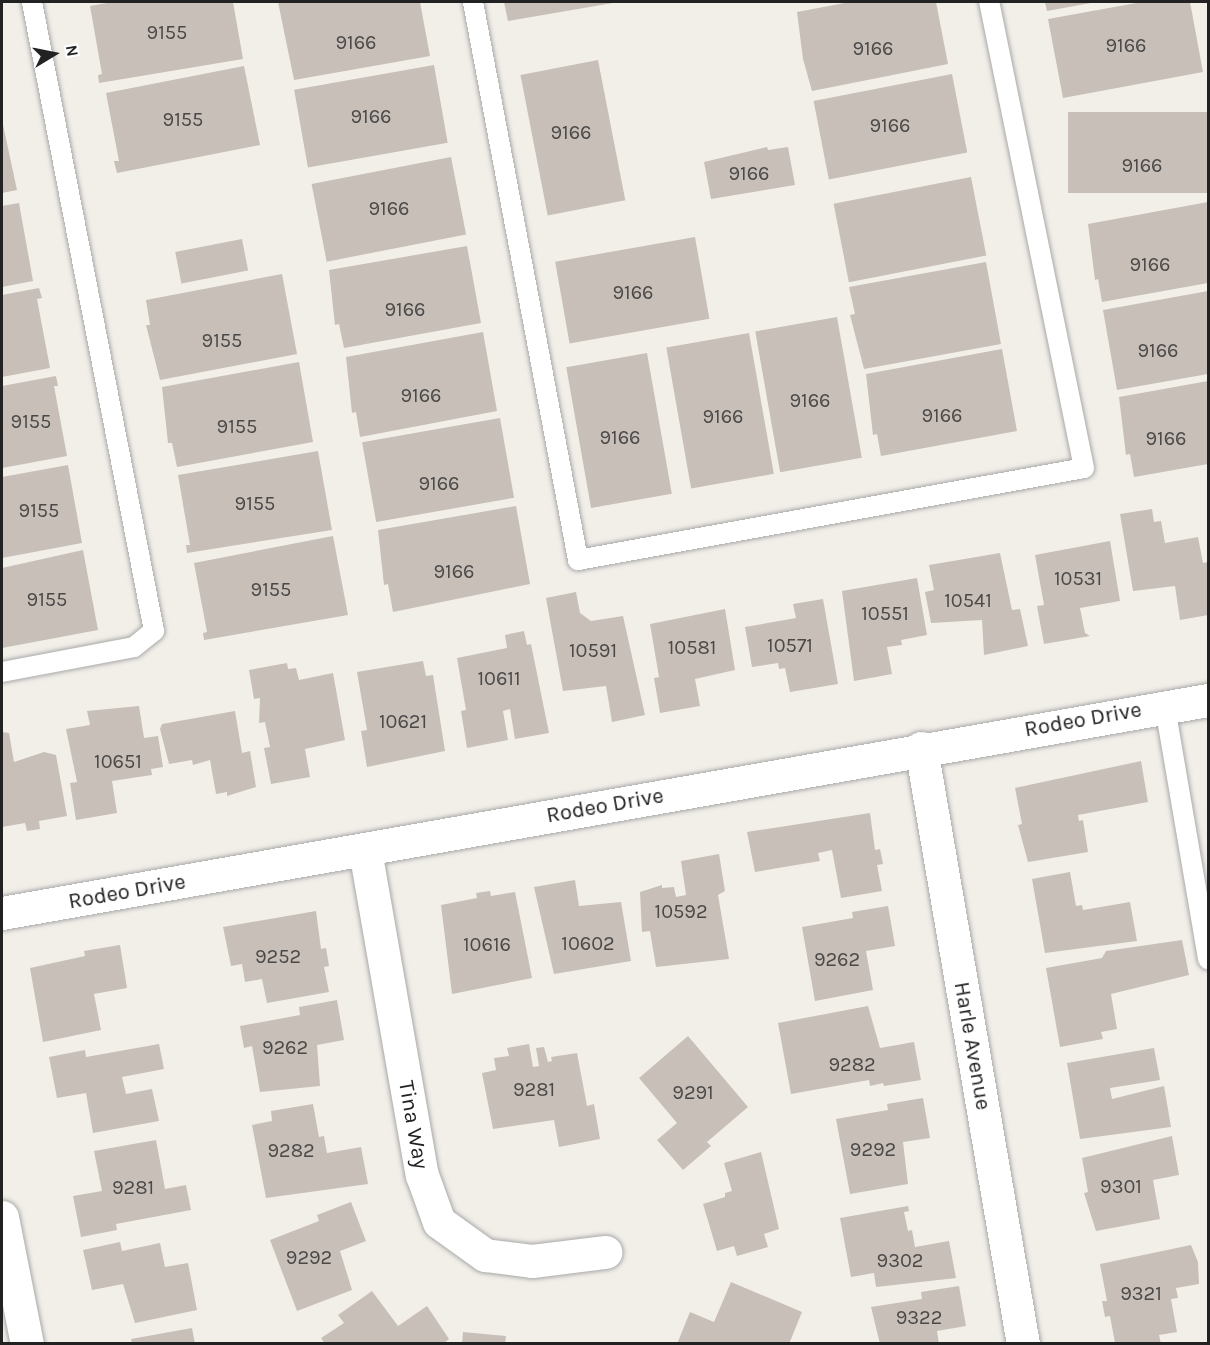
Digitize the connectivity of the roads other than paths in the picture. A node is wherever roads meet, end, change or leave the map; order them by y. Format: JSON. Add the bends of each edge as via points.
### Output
{"nodes":[{"id":1,"x":32,"y":2,"type":"edge"},
{"id":2,"x":473,"y":2,"type":"edge"},
{"id":3,"x":989,"y":2,"type":"edge"},
{"id":4,"x":2,"y":672,"type":"edge"},
{"id":5,"x":1209,"y":700,"type":"edge"},
{"id":6,"x":1166,"y":707,"type":"junction"},
{"id":7,"x":921,"y":748,"type":"junction"},
{"id":8,"x":365,"y":850,"type":"junction"},
{"id":9,"x":2,"y":913,"type":"edge"},
{"id":10,"x":1209,"y":959,"type":"edge"},
{"id":11,"x":2,"y":1217,"type":"edge"},
{"id":12,"x":605,"y":1252,"type":"dead end"},
{"id":13,"x":27,"y":1344,"type":"edge"},
{"id":14,"x":1023,"y":1344,"type":"edge"}],
"edges":[{"from":1,"to":4,"type":"lane","via":[[154,631],[134,647]]},
{"from":2,"to":3,"type":"lane","via":[[579,560],[1084,468]]},
{"from":5,"to":6,"type":"street","name":"Rodeo Drive"},
{"from":6,"to":7,"type":"street","name":"Rodeo Drive"},
{"from":6,"to":10,"type":"lane"},
{"from":7,"to":8,"type":"street","name":"Rodeo Drive"},
{"from":7,"to":14,"type":"street","name":"Harle Avenue"},
{"from":8,"to":9,"type":"street","name":"Rodeo Drive"},
{"from":8,"to":12,"type":"street","name":"Tina Way","via":[[422,1175],[439,1222],[486,1255],[532,1261]]},
{"from":11,"to":13,"type":"street"}]}
